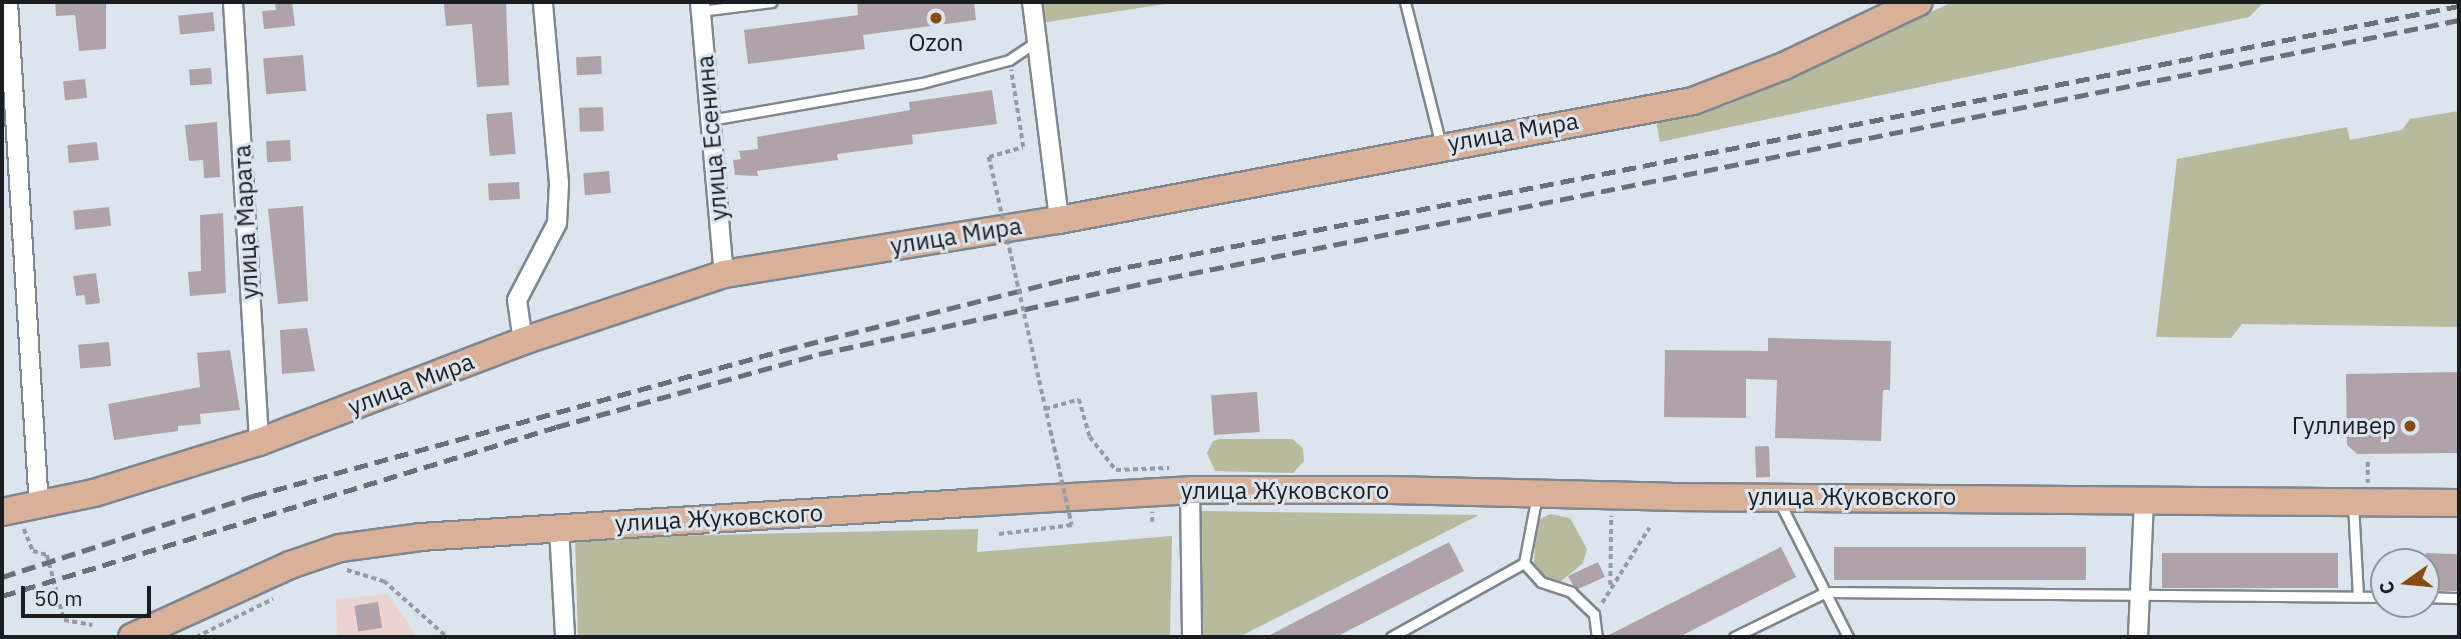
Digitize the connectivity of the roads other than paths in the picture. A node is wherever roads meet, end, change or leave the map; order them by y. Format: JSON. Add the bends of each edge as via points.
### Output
{"nodes":[{"id":1,"x":8,"y":2,"type":"edge"},
{"id":2,"x":233,"y":2,"type":"edge"},
{"id":3,"x":543,"y":2,"type":"edge"},
{"id":4,"x":771,"y":2,"type":"edge"},
{"id":5,"x":1032,"y":2,"type":"edge"},
{"id":6,"x":1405,"y":2,"type":"edge"},
{"id":7,"x":1919,"y":2,"type":"edge"},
{"id":8,"x":700,"y":6,"type":"edge"},
{"id":9,"x":1036,"y":42,"type":"junction"},
{"id":10,"x":710,"y":120,"type":"junction"},
{"id":11,"x":1441,"y":145,"type":"junction"},
{"id":12,"x":1059,"y":220,"type":"junction"},
{"id":13,"x":724,"y":274,"type":"junction"},
{"id":14,"x":523,"y":341,"type":"junction"},
{"id":15,"x":259,"y":442,"type":"junction"},
{"id":16,"x":1184,"y":479,"type":"junction"},
{"id":17,"x":1537,"y":495,"type":"junction"},
{"id":18,"x":1777,"y":496,"type":"junction"},
{"id":19,"x":2144,"y":499,"type":"junction"},
{"id":20,"x":2459,"y":503,"type":"edge"},
{"id":21,"x":2353,"y":504,"type":"junction"},
{"id":22,"x":20,"y":514,"type":"edge"},
{"id":23,"x":559,"y":528,"type":"junction"},
{"id":24,"x":1524,"y":563,"type":"junction"},
{"id":25,"x":1826,"y":593,"type":"junction"},
{"id":26,"x":2139,"y":593,"type":"junction"},
{"id":27,"x":2358,"y":596,"type":"junction"},
{"id":28,"x":2370,"y":596,"type":"edge"},
{"id":29,"x":2440,"y":597,"type":"edge"},
{"id":30,"x":2459,"y":598,"type":"edge"},
{"id":31,"x":132,"y":637,"type":"edge"},
{"id":32,"x":565,"y":637,"type":"edge"},
{"id":33,"x":1192,"y":637,"type":"edge"},
{"id":34,"x":1391,"y":637,"type":"edge"},
{"id":35,"x":1597,"y":637,"type":"edge"},
{"id":36,"x":1734,"y":637,"type":"edge"},
{"id":37,"x":1848,"y":637,"type":"edge"},
{"id":38,"x":2138,"y":637,"type":"edge"}],
"edges":[{"from":1,"to":22,"type":"street"},
{"from":2,"to":15,"type":"street","name":"улица Марата"},
{"from":3,"to":14,"type":"street","via":[[559,196],[557,223],[517,300]]},
{"from":4,"to":8,"type":"lane"},
{"from":5,"to":9,"type":"street"},
{"from":6,"to":11,"type":"lane"},
{"from":7,"to":11,"type":"main road","name":"улица Мира","via":[[1784,66],[1693,101]]},
{"from":8,"to":10,"type":"street","name":"улица Есенина"},
{"from":9,"to":10,"type":"lane","via":[[1009,60],[922,83]]},
{"from":9,"to":12,"type":"street"},
{"from":10,"to":13,"type":"street","name":"улица Есенина"},
{"from":11,"to":12,"type":"main road","name":"улица Мира"},
{"from":12,"to":13,"type":"main road","name":"улица Мира"},
{"from":13,"to":14,"type":"main road","name":"улица Мира"},
{"from":14,"to":15,"type":"main road","name":"улица Мира"},
{"from":15,"to":22,"type":"main road","name":"улица Мира"},
{"from":16,"to":17,"type":"main road","name":"улица Жуковского"},
{"from":16,"to":23,"type":"main road","name":"улица Жуковского"},
{"from":16,"to":33,"type":"street"},
{"from":17,"to":18,"type":"main road","name":"улица Жуковского"},
{"from":17,"to":24,"type":"lane"},
{"from":18,"to":19,"type":"main road","name":"улица Жуковского"},
{"from":18,"to":25,"type":"lane"},
{"from":19,"to":21,"type":"main road","name":"улица Жуковского"},
{"from":19,"to":26,"type":"street"},
{"from":20,"to":21,"type":"main road","name":"улица Жуковского"},
{"from":21,"to":27,"type":"lane"},
{"from":23,"to":31,"type":"main road","name":"улица Жуковского","via":[[340,548],[289,565]]},
{"from":23,"to":32,"type":"street"},
{"from":24,"to":34,"type":"lane"},
{"from":24,"to":35,"type":"lane","via":[[1541,582],[1571,592],[1594,614]]},
{"from":25,"to":26,"type":"lane"},
{"from":25,"to":36,"type":"lane"},
{"from":25,"to":37,"type":"lane"},
{"from":26,"to":27,"type":"lane"},
{"from":26,"to":38,"type":"street"},
{"from":27,"to":28,"type":"lane"},
{"from":29,"to":30,"type":"lane"}]}
